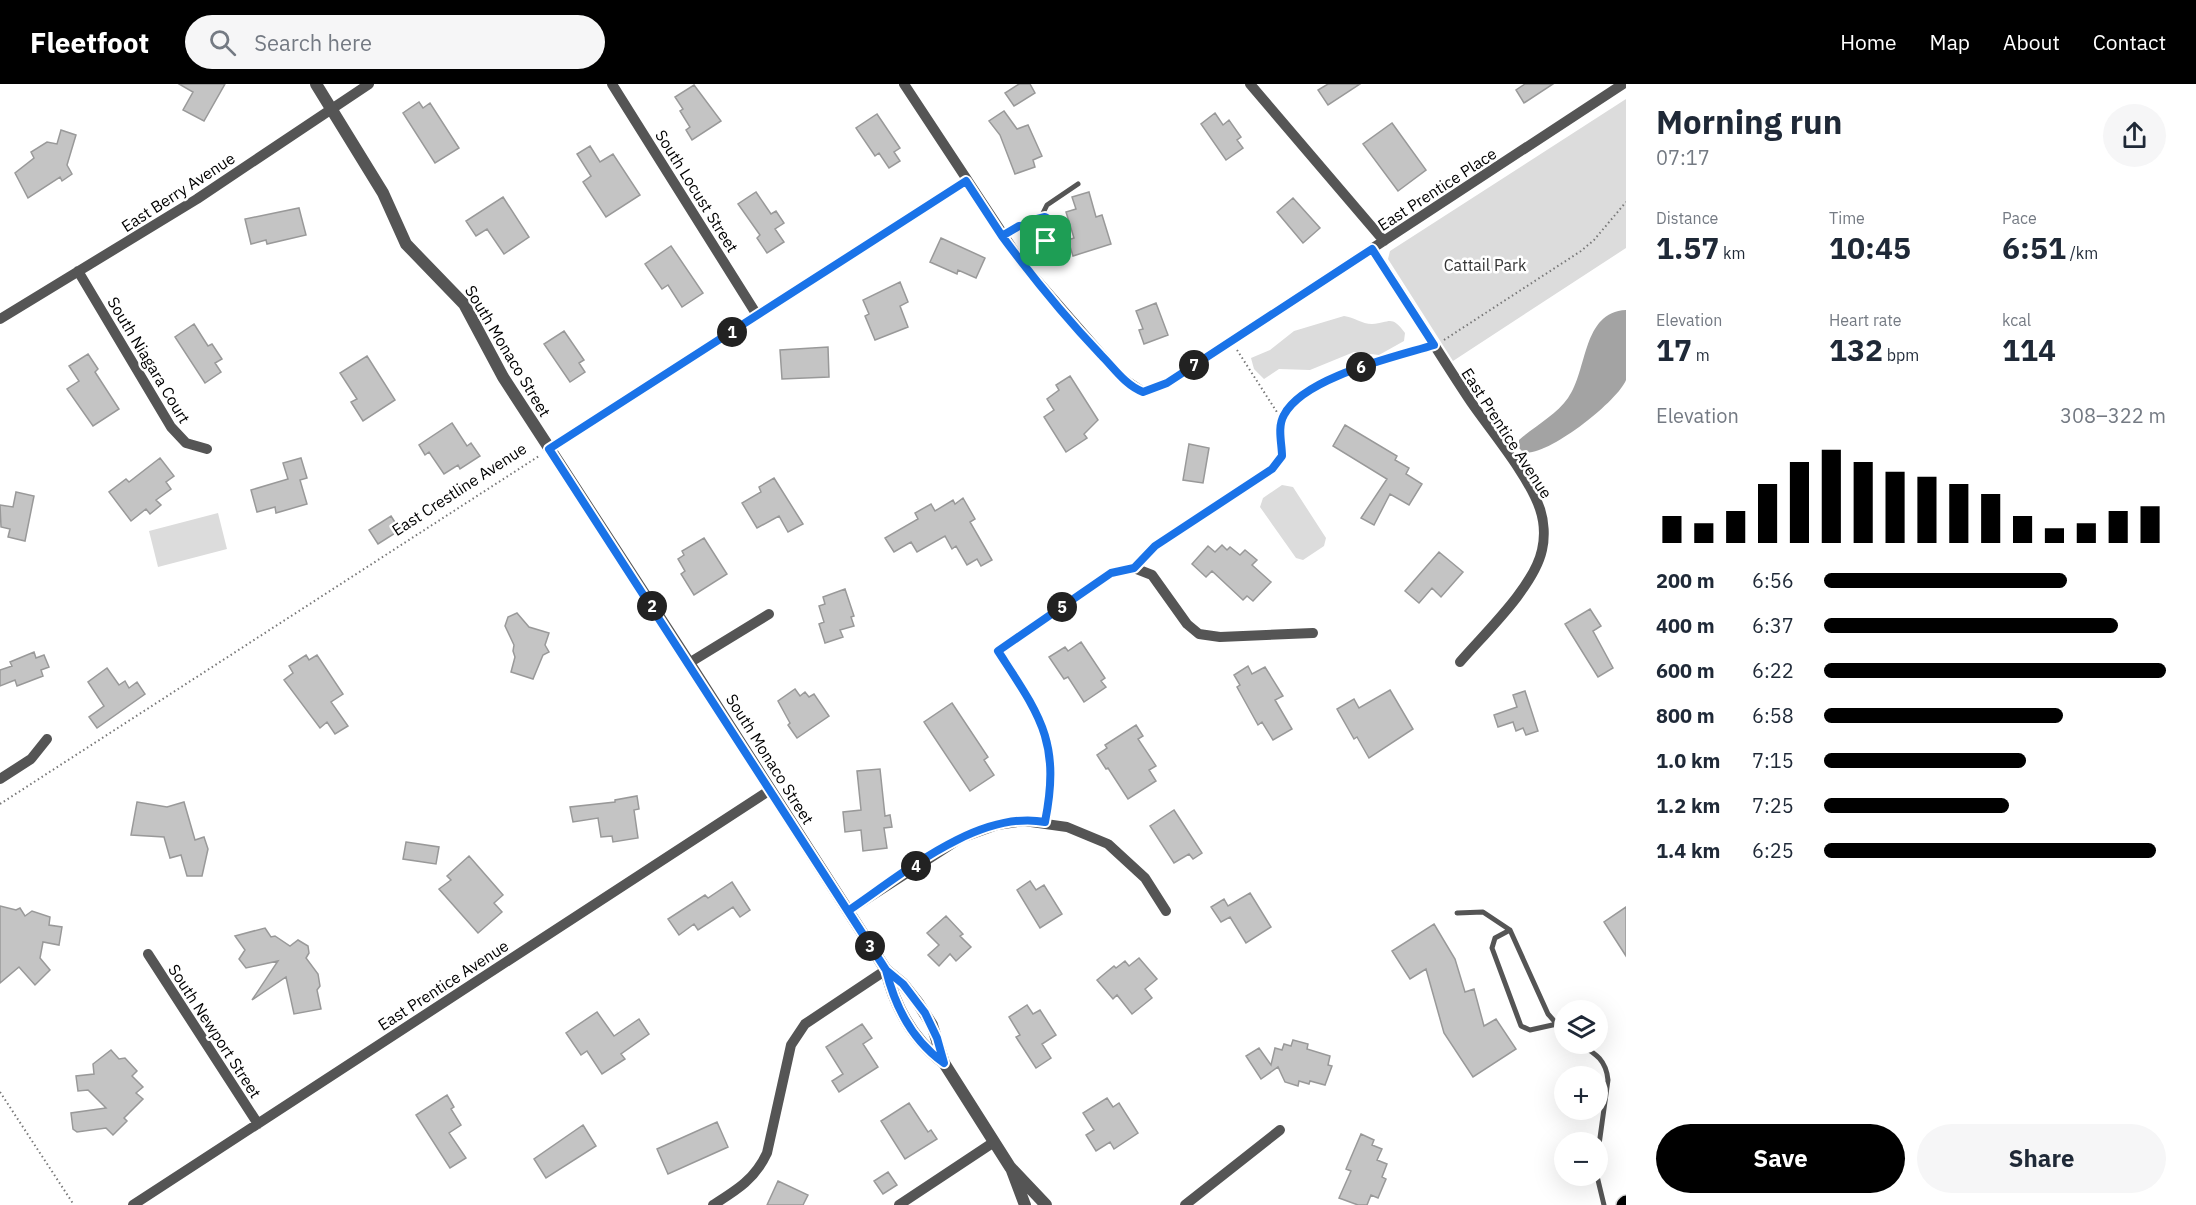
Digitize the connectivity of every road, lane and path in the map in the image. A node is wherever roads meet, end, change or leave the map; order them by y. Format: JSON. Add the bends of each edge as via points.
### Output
{"nodes":[{"id":1,"x":316,"y":84,"type":"edge"},
{"id":2,"x":369,"y":84,"type":"edge"},
{"id":3,"x":612,"y":84,"type":"edge"},
{"id":4,"x":904,"y":84,"type":"edge"},
{"id":5,"x":1250,"y":84,"type":"edge"},
{"id":6,"x":1623,"y":84,"type":"edge"},
{"id":7,"x":332,"y":108,"type":"junction"},
{"id":8,"x":966,"y":181,"type":"junction"},
{"id":9,"x":1078,"y":184,"type":"dead end"},
{"id":10,"x":1626,"y":202,"type":"edge"},
{"id":11,"x":1041,"y":217,"type":"junction"},
{"id":12,"x":1031,"y":225,"type":"junction"},
{"id":13,"x":1002,"y":236,"type":"junction"},
{"id":14,"x":1384,"y":241,"type":"junction"},
{"id":15,"x":1372,"y":249,"type":"junction"},
{"id":16,"x":78,"y":271,"type":"junction"},
{"id":17,"x":758,"y":315,"type":"junction"},
{"id":18,"x":0,"y":319,"type":"edge"},
{"id":19,"x":1231,"y":341,"type":"junction"},
{"id":20,"x":1434,"y":345,"type":"junction"},
{"id":21,"x":1282,"y":420,"type":"junction"},
{"id":22,"x":207,"y":449,"type":"dead end"},
{"id":23,"x":549,"y":449,"type":"junction"},
{"id":24,"x":1134,"y":568,"type":"junction"},
{"id":25,"x":769,"y":614,"type":"dead end"},
{"id":26,"x":1313,"y":633,"type":"dead end"},
{"id":27,"x":1460,"y":662,"type":"dead end"},
{"id":28,"x":689,"y":663,"type":"junction"},
{"id":29,"x":47,"y":739,"type":"dead end"},
{"id":30,"x":0,"y":779,"type":"edge"},
{"id":31,"x":770,"y":790,"type":"junction"},
{"id":32,"x":0,"y":804,"type":"edge"},
{"id":33,"x":1045,"y":822,"type":"junction"},
{"id":34,"x":848,"y":911,"type":"junction"},
{"id":35,"x":1166,"y":911,"type":"dead end"},
{"id":36,"x":1457,"y":913,"type":"dead end"},
{"id":37,"x":1510,"y":930,"type":"junction"},
{"id":38,"x":148,"y":954,"type":"dead end"},
{"id":39,"x":886,"y":970,"type":"junction"},
{"id":40,"x":1554,"y":1021,"type":"edge"},
{"id":41,"x":1554,"y":1025,"type":"edge"},
{"id":42,"x":1595,"y":1054,"type":"edge"},
{"id":43,"x":944,"y":1063,"type":"junction"},
{"id":44,"x":0,"y":1092,"type":"edge"},
{"id":45,"x":258,"y":1124,"type":"junction"},
{"id":46,"x":1280,"y":1130,"type":"dead end"},
{"id":47,"x":1601,"y":1132,"type":"edge"},
{"id":48,"x":994,"y":1142,"type":"junction"},
{"id":49,"x":1010,"y":1167,"type":"junction"},
{"id":50,"x":1599,"y":1186,"type":"edge"},
{"id":51,"x":713,"y":1204,"type":"edge"},
{"id":52,"x":74,"y":1205,"type":"edge"},
{"id":53,"x":133,"y":1205,"type":"edge"},
{"id":54,"x":899,"y":1205,"type":"edge"},
{"id":55,"x":1025,"y":1205,"type":"edge"},
{"id":56,"x":1046,"y":1205,"type":"edge"},
{"id":57,"x":1185,"y":1205,"type":"edge"},
{"id":58,"x":1604,"y":1205,"type":"edge"}],
"edges":[{"from":1,"to":7,"type":"street","name":"South Monaco Street"},
{"from":2,"to":7,"type":"street","name":"East Berry Avenue"},
{"from":3,"to":17,"type":"street","name":"South Locust Street"},
{"from":4,"to":8,"type":"street"},
{"from":5,"to":14,"type":"street"},
{"from":6,"to":14,"type":"street","name":"East Prentice Place"},
{"from":7,"to":16,"type":"street","name":"East Berry Avenue","via":[[197,199]]},
{"from":7,"to":23,"type":"street","name":"South Monaco Street","via":[[383,194],[406,244],[464,304],[496,367]]},
{"from":8,"to":13,"type":"street"},
{"from":8,"to":17,"type":"street","name":"East Crestline Avenue"},
{"from":9,"to":11,"type":"lane","via":[[1047,205]]},
{"from":10,"to":20,"type":"path","via":[[1581,251],[1471,325]]},
{"from":11,"to":12,"type":"lane"},
{"from":11,"to":12,"type":"lane","via":[[1054,225],[1055,233],[1050,240],[1035,239]]},
{"from":12,"to":13,"type":"lane","via":[[1019,226]]},
{"from":13,"to":19,"type":"street","name":"East Prentice Place","via":[[1087,340],[1130,386],[1143,392],[1167,383]]},
{"from":14,"to":15,"type":"street","name":"East Prentice Place"},
{"from":15,"to":19,"type":"street","name":"East Prentice Place"},
{"from":15,"to":20,"type":"street","name":"East Prentice Avenue"},
{"from":16,"to":18,"type":"street","name":"East Berry Avenue"},
{"from":16,"to":22,"type":"street","name":"South Niagara Court","via":[[171,427],[186,443]]},
{"from":17,"to":23,"type":"street","name":"East Crestline Avenue"},
{"from":19,"to":21,"type":"path"},
{"from":20,"to":21,"type":"path","via":[[1348,370],[1292,405]]},
{"from":20,"to":27,"type":"street","name":"East Prentice Avenue","via":[[1528,486],[1543,525],[1543,549],[1533,576]]},
{"from":21,"to":24,"type":"path","via":[[1279,463],[1155,546]]},
{"from":23,"to":28,"type":"street","name":"South Monaco Street"},
{"from":23,"to":32,"type":"path","name":"East Crestline Avenue"},
{"from":24,"to":26,"type":"street","via":[[1159,582],[1187,624],[1199,634],[1220,637]]},
{"from":24,"to":33,"type":"street","via":[[1111,573],[998,651],[1035,709],[1046,735],[1052,777]]},
{"from":25,"to":28,"type":"street"},
{"from":28,"to":31,"type":"street","name":"South Monaco Street"},
{"from":29,"to":30,"type":"street","via":[[39,752]]},
{"from":31,"to":34,"type":"street","name":"South Monaco Street"},
{"from":31,"to":45,"type":"street","name":"East Prentice Avenue"},
{"from":33,"to":34,"type":"street","via":[[997,825],[961,838]]},
{"from":33,"to":35,"type":"street","via":[[1095,838],[1120,853],[1145,878]]},
{"from":34,"to":39,"type":"street","name":"South Monaco Street"},
{"from":36,"to":37,"type":"lane","via":[[1483,912]]},
{"from":37,"to":40,"type":"lane"},
{"from":37,"to":41,"type":"lane","via":[[1495,938],[1492,948],[1521,1026],[1530,1030]]},
{"from":38,"to":45,"type":"street","name":"South Newport Street"},
{"from":39,"to":43,"type":"street","name":"South Monaco Street","via":[[903,984],[925,1013]]},
{"from":39,"to":43,"type":"street","name":"South Monaco Street","via":[[904,1019],[927,1050]]},
{"from":39,"to":51,"type":"street","via":[[805,1024],[797,1034],[761,1166],[742,1187]]},
{"from":42,"to":47,"type":"lane","via":[[1607,1068],[1608,1080]]},
{"from":43,"to":48,"type":"street","name":"South Monaco Street"},
{"from":44,"to":52,"type":"path"},
{"from":45,"to":53,"type":"street","name":"East Prentice Avenue"},
{"from":46,"to":57,"type":"street"},
{"from":48,"to":49,"type":"street","name":"South Monaco Street"},
{"from":48,"to":54,"type":"street"},
{"from":49,"to":55,"type":"street","name":"South Monaco Street"},
{"from":49,"to":56,"type":"street","name":"South Monaco Street"},
{"from":50,"to":58,"type":"lane"}]}
